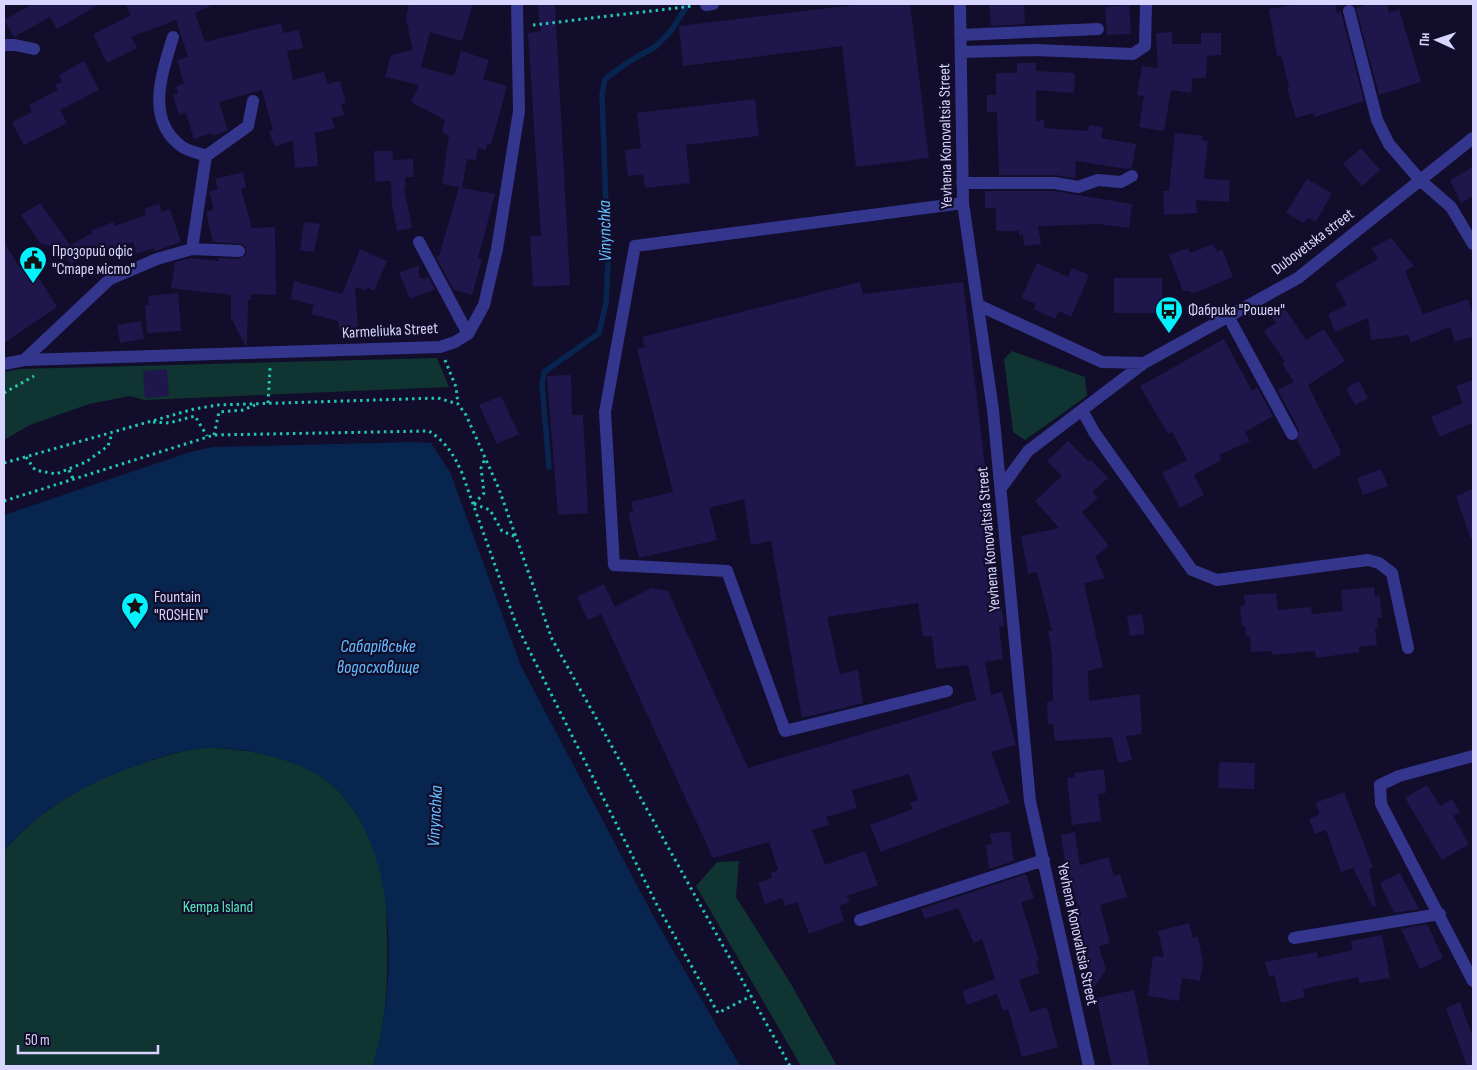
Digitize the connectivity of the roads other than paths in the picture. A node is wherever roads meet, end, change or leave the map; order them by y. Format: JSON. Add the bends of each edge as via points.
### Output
{"nodes":[{"id":1,"x":517,"y":4,"type":"edge"},
{"id":2,"x":960,"y":4,"type":"edge"},
{"id":3,"x":1146,"y":4,"type":"edge"},
{"id":4,"x":1349,"y":11,"type":"dead end"},
{"id":5,"x":1098,"y":28,"type":"dead end"},
{"id":6,"x":960,"y":35,"type":"junction"},
{"id":7,"x":173,"y":37,"type":"dead end"},
{"id":8,"x":4,"y":45,"type":"edge"},
{"id":9,"x":34,"y":50,"type":"dead end"},
{"id":10,"x":961,"y":52,"type":"junction"},
{"id":11,"x":253,"y":101,"type":"dead end"},
{"id":12,"x":1473,"y":138,"type":"edge"},
{"id":13,"x":206,"y":156,"type":"junction"},
{"id":14,"x":1132,"y":176,"type":"dead end"},
{"id":15,"x":1420,"y":180,"type":"junction"},
{"id":16,"x":962,"y":183,"type":"junction"},
{"id":17,"x":963,"y":203,"type":"junction"},
{"id":18,"x":419,"y":242,"type":"dead end"},
{"id":19,"x":1473,"y":244,"type":"edge"},
{"id":20,"x":192,"y":249,"type":"junction"},
{"id":21,"x":239,"y":251,"type":"dead end"},
{"id":22,"x":978,"y":305,"type":"junction"},
{"id":23,"x":1228,"y":316,"type":"junction"},
{"id":24,"x":468,"y":334,"type":"junction"},
{"id":25,"x":24,"y":360,"type":"junction"},
{"id":26,"x":1144,"y":363,"type":"junction"},
{"id":27,"x":4,"y":364,"type":"edge"},
{"id":28,"x":1082,"y":410,"type":"junction"},
{"id":29,"x":1292,"y":434,"type":"dead end"},
{"id":30,"x":1001,"y":488,"type":"junction"},
{"id":31,"x":1408,"y":648,"type":"dead end"},
{"id":32,"x":947,"y":691,"type":"dead end"},
{"id":33,"x":1473,"y":756,"type":"edge"},
{"id":34,"x":1044,"y":860,"type":"junction"},
{"id":35,"x":1440,"y":914,"type":"junction"},
{"id":36,"x":860,"y":920,"type":"dead end"},
{"id":37,"x":1294,"y":938,"type":"dead end"},
{"id":38,"x":1473,"y":981,"type":"edge"},
{"id":39,"x":1089,"y":1066,"type":"edge"}],
"edges":[{"from":1,"to":24,"type":"street","via":[[519,111],[484,305]]},
{"from":2,"to":6,"type":"street","name":"Yevhena Konovaltsia Street"},
{"from":3,"to":10,"type":"street","via":[[1145,46],[1133,54],[1034,50]]},
{"from":4,"to":15,"type":"street","via":[[1377,120],[1389,144]]},
{"from":5,"to":6,"type":"street"},
{"from":6,"to":10,"type":"street","name":"Yevhena Konovaltsia Street"},
{"from":7,"to":13,"type":"street","via":[[162,72],[158,101],[164,127],[181,147]]},
{"from":8,"to":9,"type":"street"},
{"from":10,"to":16,"type":"street","name":"Yevhena Konovaltsia Street"},
{"from":11,"to":13,"type":"street","via":[[248,126]]},
{"from":12,"to":15,"type":"street","name":"Dubovetska street"},
{"from":13,"to":20,"type":"street"},
{"from":14,"to":16,"type":"street","via":[[1121,182],[1098,180],[1078,187],[1055,183]]},
{"from":15,"to":19,"type":"street","via":[[1451,207]]},
{"from":15,"to":23,"type":"street","name":"Dubovetska street","via":[[1298,278]]},
{"from":16,"to":17,"type":"street","name":"Yevhena Konovaltsia Street"},
{"from":17,"to":22,"type":"street","name":"Yevhena Konovaltsia Street"},
{"from":17,"to":32,"type":"street","via":[[635,246],[605,412],[614,565],[727,571],[784,731]]},
{"from":18,"to":24,"type":"street"},
{"from":20,"to":21,"type":"street"},
{"from":20,"to":25,"type":"street","via":[[157,259],[110,280]]},
{"from":22,"to":26,"type":"street","via":[[1102,362]]},
{"from":22,"to":30,"type":"street","name":"Yevhena Konovaltsia Street"},
{"from":23,"to":26,"type":"street","name":"Dubovetska street"},
{"from":23,"to":29,"type":"street"},
{"from":24,"to":25,"type":"street","name":"Karmeliuka Street","via":[[440,347]]},
{"from":25,"to":27,"type":"street","name":"Karmeliuka Street"},
{"from":26,"to":28,"type":"street","name":"Dubovetska street"},
{"from":28,"to":30,"type":"street","name":"Dubovetska street","via":[[1028,451]]},
{"from":28,"to":31,"type":"street","via":[[1094,432],[1192,570],[1218,580],[1368,560],[1379,563],[1392,573]]},
{"from":30,"to":34,"type":"street","name":"Yevhena Konovaltsia Street","via":[[1030,801]]},
{"from":33,"to":35,"type":"street","via":[[1399,776],[1380,785],[1381,804]]},
{"from":34,"to":36,"type":"street"},
{"from":34,"to":39,"type":"street","name":"Yevhena Konovaltsia Street"},
{"from":35,"to":37,"type":"street"},
{"from":35,"to":38,"type":"street"}]}
